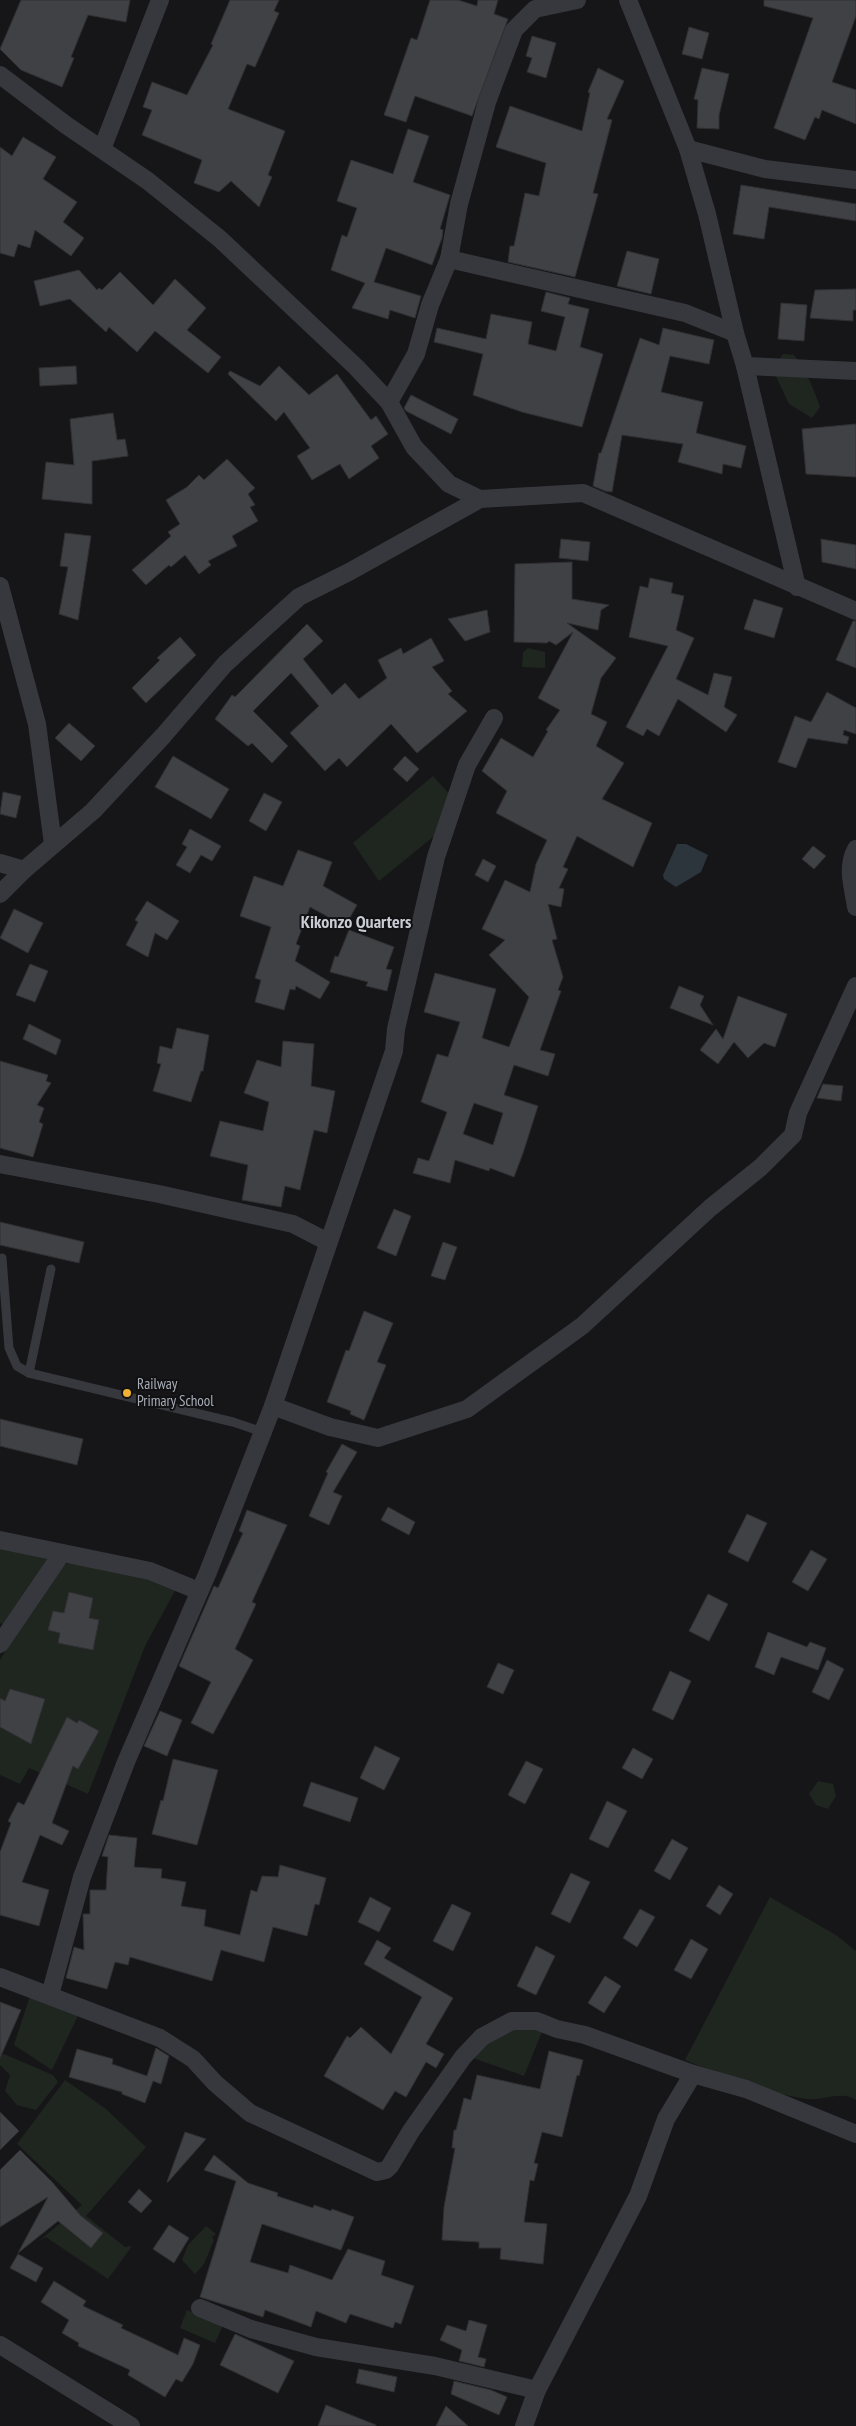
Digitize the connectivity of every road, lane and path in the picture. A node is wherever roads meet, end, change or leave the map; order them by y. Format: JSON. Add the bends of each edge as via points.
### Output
{"nodes":[{"id":1,"x":160,"y":0,"type":"edge"},
{"id":2,"x":577,"y":0,"type":"edge"},
{"id":3,"x":628,"y":0,"type":"edge"},
{"id":4,"x":0,"y":75,"type":"edge"},
{"id":5,"x":102,"y":149,"type":"junction"},
{"id":6,"x":688,"y":149,"type":"junction"},
{"id":7,"x":856,"y":180,"type":"edge"},
{"id":8,"x":449,"y":259,"type":"junction"},
{"id":9,"x":735,"y":333,"type":"junction"},
{"id":10,"x":746,"y":366,"type":"junction"},
{"id":11,"x":856,"y":371,"type":"edge"},
{"id":12,"x":390,"y":402,"type":"junction"},
{"id":13,"x":480,"y":499,"type":"junction"},
{"id":14,"x":0,"y":586,"type":"edge"},
{"id":15,"x":796,"y":587,"type":"junction"},
{"id":16,"x":856,"y":611,"type":"edge"},
{"id":17,"x":494,"y":718,"type":"dead end"},
{"id":18,"x":53,"y":844,"type":"junction"},
{"id":19,"x":856,"y":849,"type":"edge"},
{"id":20,"x":0,"y":862,"type":"edge"},
{"id":21,"x":24,"y":870,"type":"junction"},
{"id":22,"x":0,"y":894,"type":"edge"},
{"id":23,"x":856,"y":907,"type":"edge"},
{"id":24,"x":856,"y":986,"type":"edge"},
{"id":25,"x":0,"y":1164,"type":"edge"},
{"id":26,"x":328,"y":1242,"type":"junction"},
{"id":27,"x":2,"y":1258,"type":"dead end"},
{"id":28,"x":51,"y":1269,"type":"dead end"},
{"id":29,"x":29,"y":1373,"type":"junction"},
{"id":30,"x":273,"y":1406,"type":"junction"},
{"id":31,"x":263,"y":1432,"type":"junction"},
{"id":32,"x":0,"y":1540,"type":"edge"},
{"id":33,"x":62,"y":1553,"type":"junction"},
{"id":34,"x":199,"y":1591,"type":"junction"},
{"id":35,"x":0,"y":1644,"type":"edge"},
{"id":36,"x":0,"y":1978,"type":"edge"},
{"id":37,"x":50,"y":1995,"type":"junction"},
{"id":38,"x":693,"y":2074,"type":"junction"},
{"id":39,"x":856,"y":2134,"type":"edge"},
{"id":40,"x":200,"y":2308,"type":"dead end"},
{"id":41,"x":0,"y":2345,"type":"edge"},
{"id":42,"x":537,"y":2390,"type":"junction"},
{"id":43,"x":131,"y":2426,"type":"edge"},
{"id":44,"x":524,"y":2426,"type":"edge"}],
"edges":[{"from":1,"to":5,"type":"street"},
{"from":2,"to":8,"type":"street","via":[[535,8],[514,30],[487,102],[459,204]]},
{"from":3,"to":6,"type":"street"},
{"from":4,"to":5,"type":"street"},
{"from":5,"to":12,"type":"street","via":[[220,239]]},
{"from":6,"to":7,"type":"street","via":[[765,169]]},
{"from":6,"to":9,"type":"street"},
{"from":8,"to":9,"type":"street","via":[[685,313]]},
{"from":8,"to":12,"type":"street","via":[[430,305],[416,354]]},
{"from":9,"to":10,"type":"street"},
{"from":10,"to":11,"type":"street"},
{"from":10,"to":15,"type":"street"},
{"from":12,"to":13,"type":"street","via":[[414,447],[430,465],[449,484]]},
{"from":13,"to":15,"type":"street","via":[[583,493]]},
{"from":13,"to":18,"type":"street","via":[[298,597],[225,664],[122,781]]},
{"from":14,"to":18,"type":"street","via":[[37,724]]},
{"from":15,"to":16,"type":"street"},
{"from":17,"to":26,"type":"street","via":[[467,765],[436,857],[396,1029],[394,1051]]},
{"from":18,"to":21,"type":"street"},
{"from":19,"to":23,"type":"street","via":[[851,874]]},
{"from":20,"to":21,"type":"street"},
{"from":21,"to":22,"type":"street"},
{"from":24,"to":30,"type":"street","via":[[798,1112],[794,1135],[582,1326],[530,1364],[467,1409],[378,1438],[330,1427]]},
{"from":25,"to":26,"type":"street","via":[[159,1194],[293,1224]]},
{"from":26,"to":30,"type":"street"},
{"from":27,"to":29,"type":"lane","via":[[9,1348],[18,1366]]},
{"from":28,"to":29,"type":"lane"},
{"from":29,"to":31,"type":"lane"},
{"from":30,"to":31,"type":"street"},
{"from":31,"to":34,"type":"street"},
{"from":32,"to":33,"type":"street"},
{"from":33,"to":34,"type":"street","via":[[150,1571]]},
{"from":33,"to":35,"type":"street"},
{"from":34,"to":37,"type":"street","via":[[126,1762],[82,1877]]},
{"from":36,"to":37,"type":"street"},
{"from":37,"to":38,"type":"street","via":[[160,2038],[193,2059],[215,2084],[250,2113],[377,2172],[390,2166],[463,2057],[482,2037],[512,2021],[537,2021],[585,2035]]},
{"from":38,"to":39,"type":"street","via":[[746,2089]]},
{"from":38,"to":42,"type":"street","via":[[658,2136],[638,2196]]},
{"from":40,"to":42,"type":"street","via":[[250,2329],[316,2347],[435,2366]]},
{"from":41,"to":43,"type":"street"},
{"from":42,"to":44,"type":"street"}]}
